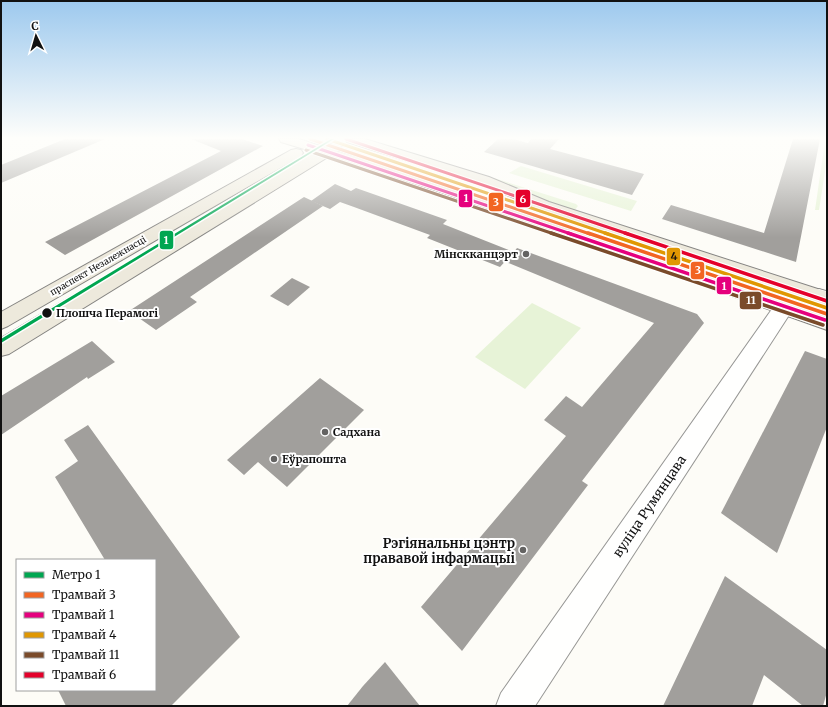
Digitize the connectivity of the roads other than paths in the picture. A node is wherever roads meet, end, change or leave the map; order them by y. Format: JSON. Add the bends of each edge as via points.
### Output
{"nodes":[{"id":1,"x":269,"y":172,"type":"edge"},
{"id":2,"x":276,"y":172,"type":"edge"},
{"id":3,"x":396,"y":172,"type":"edge"},
{"id":4,"x":458,"y":172,"type":"edge"},
{"id":5,"x":823,"y":298,"type":"edge"},
{"id":6,"x":784,"y":307,"type":"junction"},
{"id":7,"x":1,"y":321,"type":"edge"},
{"id":8,"x":827,"y":322,"type":"edge"},
{"id":9,"x":1,"y":348,"type":"edge"},
{"id":10,"x":514,"y":706,"type":"edge"}],
"edges":[{"from":1,"to":7,"type":"main road","name":"праспект Незалежнасці"},
{"from":2,"to":9,"type":"main road","name":"праспект Незалежнасці"},
{"from":3,"to":6,"type":"main road"},
{"from":4,"to":5,"type":"main road","via":[[542,205]]},
{"from":5,"to":6,"type":"street"},
{"from":6,"to":8,"type":"main road"},
{"from":6,"to":10,"type":"street","name":"вуліца Румянцава"}]}
